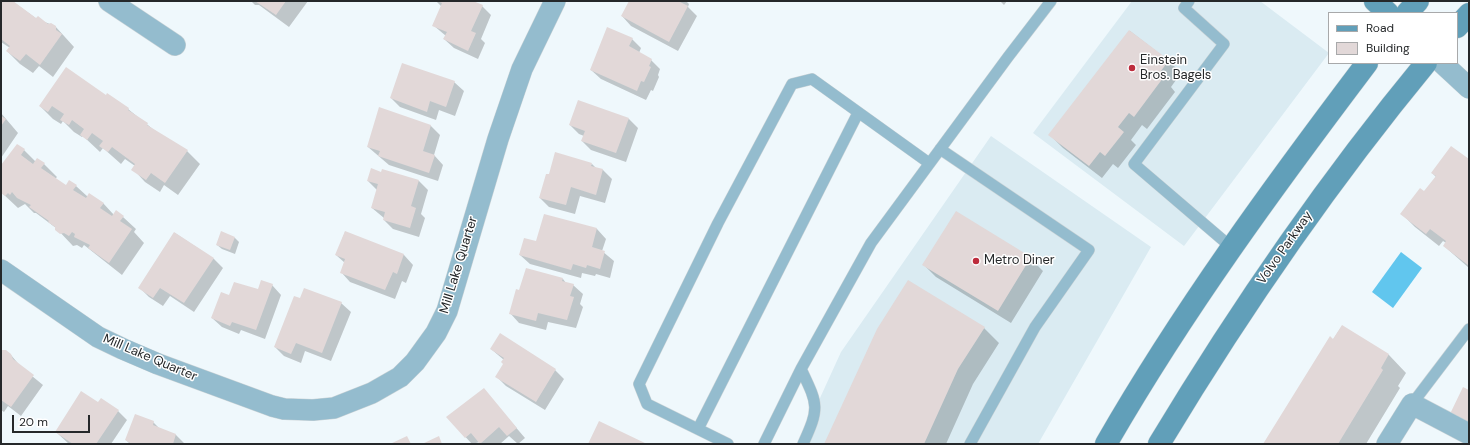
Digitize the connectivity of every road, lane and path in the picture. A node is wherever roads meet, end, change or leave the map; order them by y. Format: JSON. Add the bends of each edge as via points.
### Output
{"nodes":[{"id":1,"x":109,"y":1,"type":"edge"},
{"id":2,"x":555,"y":1,"type":"edge"},
{"id":3,"x":1051,"y":1,"type":"edge"},
{"id":4,"x":1189,"y":1,"type":"edge"},
{"id":5,"x":1375,"y":1,"type":"edge"},
{"id":6,"x":1418,"y":1,"type":"edge"},
{"id":7,"x":1387,"y":12,"type":"edge"},
{"id":8,"x":1408,"y":12,"type":"edge"},
{"id":9,"x":1469,"y":14,"type":"edge"},
{"id":10,"x":1458,"y":26,"type":"edge"},
{"id":11,"x":175,"y":45,"type":"dead end"},
{"id":12,"x":1365,"y":64,"type":"edge"},
{"id":13,"x":1425,"y":64,"type":"edge"},
{"id":14,"x":1443,"y":64,"type":"edge"},
{"id":15,"x":1469,"y":88,"type":"edge"},
{"id":16,"x":858,"y":113,"type":"junction"},
{"id":17,"x":940,"y":148,"type":"junction"},
{"id":18,"x":929,"y":163,"type":"junction"},
{"id":19,"x":1231,"y":247,"type":"junction"},
{"id":20,"x":1,"y":270,"type":"edge"},
{"id":21,"x":1469,"y":329,"type":"edge"},
{"id":22,"x":801,"y":369,"type":"junction"},
{"id":23,"x":1412,"y":404,"type":"junction"},
{"id":24,"x":698,"y":429,"type":"junction"},
{"id":25,"x":1469,"y":434,"type":"edge"},
{"id":26,"x":728,"y":444,"type":"edge"},
{"id":27,"x":764,"y":444,"type":"edge"},
{"id":28,"x":803,"y":444,"type":"edge"},
{"id":29,"x":970,"y":444,"type":"edge"},
{"id":30,"x":1106,"y":444,"type":"edge"},
{"id":31,"x":1159,"y":444,"type":"edge"},
{"id":32,"x":1387,"y":444,"type":"edge"}],
"edges":[{"from":1,"to":11,"type":"street"},
{"from":2,"to":20,"type":"street","name":"Mill Lake Quarter","via":[[522,69],[491,161],[447,310],[436,333],[415,362],[400,377],[372,393],[334,408],[313,410],[272,406],[158,364],[98,337]]},
{"from":3,"to":17,"type":"lane"},
{"from":4,"to":19,"type":"lane","via":[[1184,8],[1224,44],[1134,164]]},
{"from":5,"to":7,"type":"main road"},
{"from":6,"to":8,"type":"main road"},
{"from":9,"to":10,"type":"main road"},
{"from":12,"to":19,"type":"main road"},
{"from":13,"to":31,"type":"main road","name":"Volvo Parkway","via":[[1344,165],[1297,231],[1222,341]]},
{"from":14,"to":15,"type":"street"},
{"from":16,"to":18,"type":"lane"},
{"from":16,"to":24,"type":"lane"},
{"from":16,"to":24,"type":"lane","via":[[812,79],[792,84],[718,223],[639,384],[647,404]]},
{"from":17,"to":18,"type":"lane"},
{"from":17,"to":29,"type":"lane","via":[[1089,250],[1035,327]]},
{"from":18,"to":22,"type":"lane","via":[[871,243]]},
{"from":19,"to":30,"type":"main road","via":[[1133,396]]},
{"from":21,"to":23,"type":"lane"},
{"from":22,"to":27,"type":"lane"},
{"from":22,"to":28,"type":"lane","via":[[815,398],[815,419]]},
{"from":23,"to":25,"type":"street"},
{"from":23,"to":32,"type":"street"},
{"from":24,"to":26,"type":"lane"}]}
